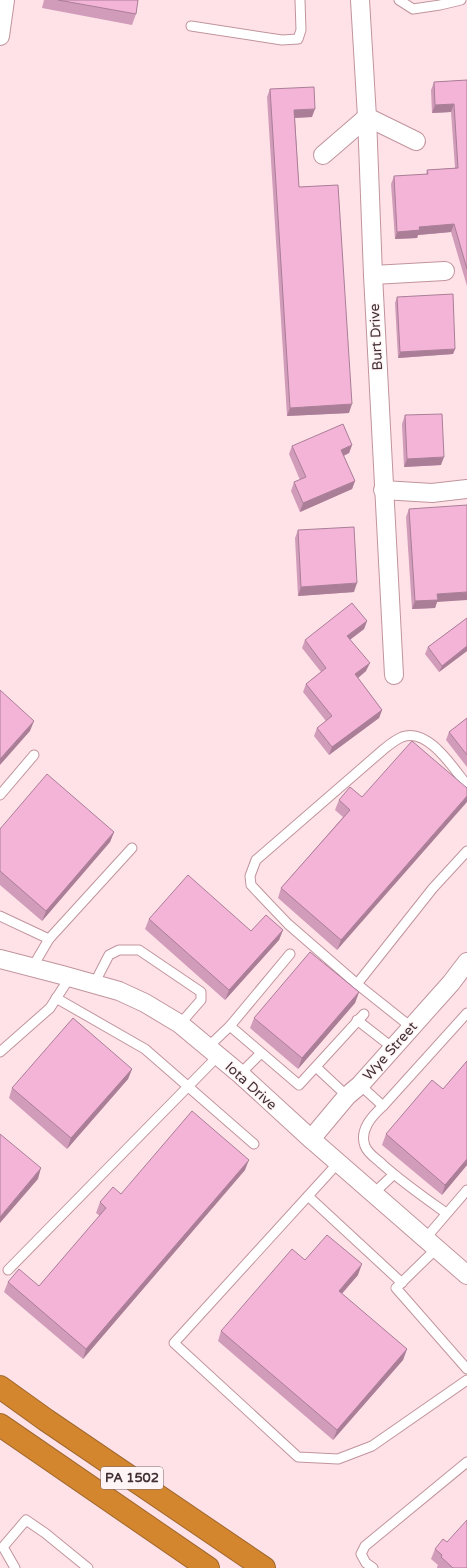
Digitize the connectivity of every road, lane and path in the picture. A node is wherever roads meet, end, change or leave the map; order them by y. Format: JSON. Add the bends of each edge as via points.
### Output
{"nodes":[{"id":1,"x":5,"y":0,"type":"edge"},
{"id":2,"x":300,"y":0,"type":"edge"},
{"id":3,"x":360,"y":0,"type":"edge"},
{"id":4,"x":399,"y":0,"type":"edge"},
{"id":5,"x":461,"y":0,"type":"edge"},
{"id":6,"x":192,"y":26,"type":"dead end"},
{"id":7,"x":0,"y":36,"type":"edge"},
{"id":8,"x":367,"y":118,"type":"junction"},
{"id":9,"x":416,"y":140,"type":"dead end"},
{"id":10,"x":323,"y":155,"type":"dead end"},
{"id":11,"x":445,"y":271,"type":"dead end"},
{"id":12,"x":373,"y":275,"type":"junction"},
{"id":13,"x":467,"y":489,"type":"edge"},
{"id":14,"x":383,"y":490,"type":"junction"},
{"id":15,"x":394,"y":675,"type":"dead end"},
{"id":16,"x":34,"y":755,"type":"dead end"},
{"id":17,"x":467,"y":785,"type":"edge"},
{"id":18,"x":0,"y":794,"type":"edge"},
{"id":19,"x":132,"y":848,"type":"dead end"},
{"id":20,"x":467,"y":851,"type":"edge"},
{"id":21,"x":0,"y":916,"type":"edge"},
{"id":22,"x":49,"y":939,"type":"junction"},
{"id":23,"x":290,"y":954,"type":"dead end"},
{"id":24,"x":0,"y":959,"type":"edge"},
{"id":25,"x":467,"y":963,"type":"edge"},
{"id":26,"x":32,"y":968,"type":"junction"},
{"id":27,"x":70,"y":977,"type":"junction"},
{"id":28,"x":94,"y":984,"type":"junction"},
{"id":29,"x":357,"y":984,"type":"junction"},
{"id":30,"x":56,"y":998,"type":"junction"},
{"id":31,"x":467,"y":1013,"type":"edge"},
{"id":32,"x":180,"y":1024,"type":"junction"},
{"id":33,"x":230,"y":1026,"type":"junction"},
{"id":34,"x":411,"y":1027,"type":"junction"},
{"id":35,"x":393,"y":1048,"type":"junction"},
{"id":36,"x":0,"y":1052,"type":"edge"},
{"id":37,"x":213,"y":1052,"type":"junction"},
{"id":38,"x":261,"y":1052,"type":"junction"},
{"id":39,"x":316,"y":1067,"type":"junction"},
{"id":40,"x":240,"y":1074,"type":"junction"},
{"id":41,"x":188,"y":1086,"type":"junction"},
{"id":42,"x":353,"y":1091,"type":"junction"},
{"id":43,"x":383,"y":1106,"type":"junction"},
{"id":44,"x":311,"y":1139,"type":"junction"},
{"id":45,"x":254,"y":1144,"type":"dead end"},
{"id":46,"x":338,"y":1163,"type":"junction"},
{"id":47,"x":393,"y":1174,"type":"junction"},
{"id":48,"x":467,"y":1190,"type":"edge"},
{"id":49,"x":374,"y":1194,"type":"junction"},
{"id":50,"x":308,"y":1196,"type":"junction"},
{"id":51,"x":446,"y":1214,"type":"junction"},
{"id":52,"x":430,"y":1244,"type":"junction"},
{"id":53,"x":8,"y":1270,"type":"dead end"},
{"id":54,"x":467,"y":1275,"type":"edge"},
{"id":55,"x":402,"y":1283,"type":"junction"},
{"id":56,"x":467,"y":1369,"type":"edge"},
{"id":57,"x":467,"y":1380,"type":"edge"},
{"id":58,"x":0,"y":1387,"type":"edge"},
{"id":59,"x":1,"y":1425,"type":"edge"},
{"id":60,"x":467,"y":1462,"type":"edge"},
{"id":61,"x":15,"y":1568,"type":"edge"},
{"id":62,"x":88,"y":1568,"type":"edge"},
{"id":63,"x":208,"y":1568,"type":"edge"},
{"id":64,"x":264,"y":1568,"type":"edge"},
{"id":65,"x":373,"y":1568,"type":"edge"}],
"edges":[{"from":1,"to":7,"type":"street"},
{"from":2,"to":6,"type":"lane","via":[[301,30],[298,39],[282,40]]},
{"from":3,"to":8,"type":"street","name":"Burt Drive"},
{"from":4,"to":5,"type":"lane","via":[[414,9]]},
{"from":8,"to":9,"type":"street"},
{"from":8,"to":10,"type":"street"},
{"from":8,"to":12,"type":"street","name":"Burt Drive"},
{"from":11,"to":12,"type":"street"},
{"from":12,"to":14,"type":"street","name":"Burt Drive"},
{"from":13,"to":14,"type":"street","via":[[432,493]]},
{"from":14,"to":15,"type":"street","name":"Burt Drive"},
{"from":16,"to":18,"type":"lane"},
{"from":17,"to":29,"type":"lane","via":[[433,745],[418,736],[403,736],[384,749],[256,860],[250,876],[251,885],[288,924]]},
{"from":19,"to":22,"type":"lane"},
{"from":20,"to":29,"type":"lane","via":[[433,888]]},
{"from":21,"to":22,"type":"lane"},
{"from":22,"to":26,"type":"lane"},
{"from":23,"to":33,"type":"lane"},
{"from":24,"to":26,"type":"street","name":"Iota Drive"},
{"from":25,"to":34,"type":"street","name":"Wye Street"},
{"from":26,"to":27,"type":"street","name":"Iota Drive"},
{"from":27,"to":28,"type":"street","name":"Iota Drive"},
{"from":27,"to":30,"type":"lane"},
{"from":28,"to":32,"type":"street","name":"Iota Drive","via":[[119,991],[145,1003]]},
{"from":28,"to":32,"type":"lane","via":[[109,955],[119,950],[139,950],[201,992],[201,1000]]},
{"from":29,"to":34,"type":"lane"},
{"from":30,"to":36,"type":"lane","via":[[50,1008]]},
{"from":30,"to":41,"type":"lane","via":[[145,1049]]},
{"from":31,"to":43,"type":"lane"},
{"from":32,"to":37,"type":"street","name":"Iota Drive"},
{"from":33,"to":37,"type":"lane"},
{"from":33,"to":38,"type":"lane"},
{"from":34,"to":35,"type":"street","name":"Wye Street"},
{"from":35,"to":39,"type":"lane","via":[[360,1017]]},
{"from":35,"to":42,"type":"street","name":"Wye Street"},
{"from":37,"to":40,"type":"street","name":"Iota Drive"},
{"from":37,"to":41,"type":"lane"},
{"from":38,"to":39,"type":"lane","via":[[299,1085]]},
{"from":38,"to":40,"type":"lane"},
{"from":39,"to":42,"type":"lane"},
{"from":40,"to":44,"type":"street","name":"Iota Drive"},
{"from":41,"to":45,"type":"lane"},
{"from":41,"to":53,"type":"lane"},
{"from":42,"to":43,"type":"lane"},
{"from":42,"to":44,"type":"street","name":"Wye Street"},
{"from":43,"to":47,"type":"lane","via":[[371,1117],[364,1138],[372,1156]]},
{"from":44,"to":46,"type":"street","name":"Iota Drive"},
{"from":46,"to":49,"type":"street","name":"Iota Drive"},
{"from":46,"to":50,"type":"lane"},
{"from":47,"to":49,"type":"lane"},
{"from":47,"to":51,"type":"lane"},
{"from":48,"to":51,"type":"lane"},
{"from":49,"to":52,"type":"street","name":"Iota Drive"},
{"from":50,"to":55,"type":"lane"},
{"from":50,"to":57,"type":"lane","via":[[174,1343],[298,1457],[338,1459],[372,1446]]},
{"from":51,"to":52,"type":"lane"},
{"from":52,"to":54,"type":"street","name":"Iota Drive"},
{"from":52,"to":55,"type":"lane","via":[[421,1264]]},
{"from":55,"to":56,"type":"lane","via":[[396,1288]]},
{"from":58,"to":64,"type":"highway","number":"PA 1502"},
{"from":59,"to":63,"type":"highway","number":"PA 1502"},
{"from":60,"to":65,"type":"lane","via":[[365,1546],[361,1554],[366,1563]]},
{"from":61,"to":62,"type":"lane","via":[[3,1547],[26,1520]]}]}
